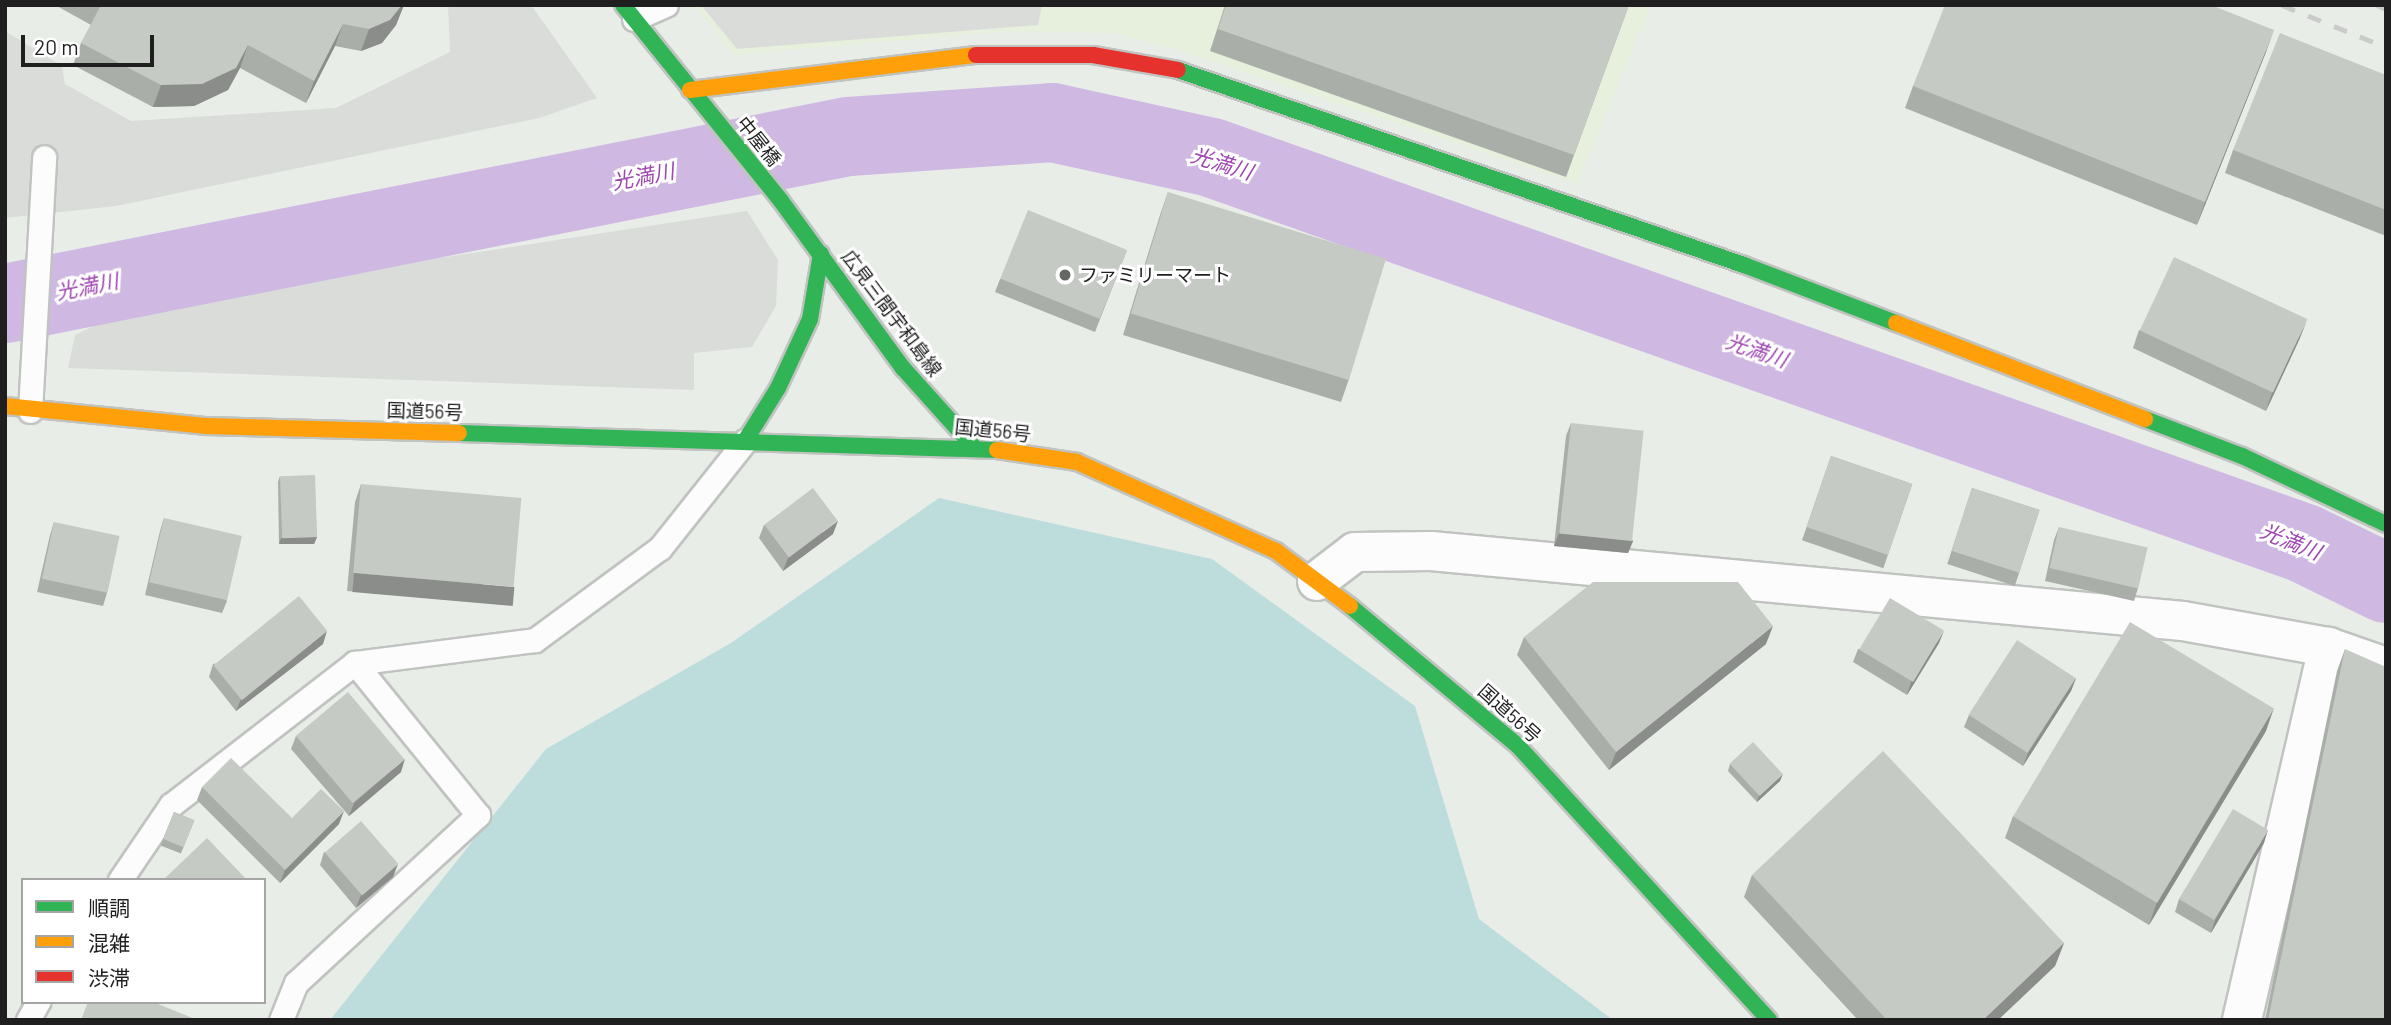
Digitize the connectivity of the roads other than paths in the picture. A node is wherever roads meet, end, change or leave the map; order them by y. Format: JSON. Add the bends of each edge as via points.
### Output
{"nodes":[{"id":1,"x":666,"y":5,"type":"edge"},
{"id":2,"x":629,"y":12,"type":"edge"},
{"id":3,"x":690,"y":90,"type":"junction"},
{"id":4,"x":44,"y":157,"type":"dead end"},
{"id":5,"x":780,"y":201,"type":"joint"},
{"id":6,"x":821,"y":254,"type":"junction"},
{"id":7,"x":5,"y":406,"type":"edge"},
{"id":8,"x":30,"y":411,"type":"junction"},
{"id":9,"x":745,"y":441,"type":"junction"},
{"id":10,"x":974,"y":447,"type":"junction"},
{"id":11,"x":2386,"y":524,"type":"edge"},
{"id":12,"x":1317,"y":581,"type":"junction"},
{"id":13,"x":2328,"y":647,"type":"junction"},
{"id":14,"x":355,"y":663,"type":"junction"},
{"id":15,"x":2386,"y":667,"type":"edge"},
{"id":16,"x":121,"y":878,"type":"edge"},
{"id":17,"x":37,"y":1004,"type":"edge"},
{"id":18,"x":28,"y":1020,"type":"edge"},
{"id":19,"x":281,"y":1020,"type":"edge"},
{"id":20,"x":1769,"y":1020,"type":"edge"},
{"id":21,"x":2242,"y":1020,"type":"edge"}],
"edges":[{"from":1,"to":2,"type":"lane"},
{"from":2,"to":3,"type":"main road"},
{"from":3,"to":5,"type":"main road","name":"中屋橋"},
{"from":3,"to":11,"type":"main road","via":[[1001,52],[1093,55],[1186,71],[1744,265],[2242,456]]},
{"from":4,"to":8,"type":"lane"},
{"from":5,"to":6,"type":"main road","name":"広見三間宇和島線"},
{"from":6,"to":9,"type":"main road","via":[[810,318],[778,388]]},
{"from":6,"to":10,"type":"main road","name":"広見三間宇和島線","via":[[903,368]]},
{"from":7,"to":8,"type":"main road","name":"国道56号"},
{"from":8,"to":9,"type":"main road","name":"国道56号","via":[[207,426]]},
{"from":9,"to":10,"type":"main road","name":"国道56号"},
{"from":9,"to":14,"type":"lane","via":[[660,548],[535,640]]},
{"from":10,"to":12,"type":"main road","name":"国道56号","via":[[1077,462],[1276,551]]},
{"from":12,"to":13,"type":"street","via":[[1354,552],[1431,551],[2183,621]]},
{"from":12,"to":20,"type":"main road","name":"国道56号","via":[[1379,627],[1519,747]]},
{"from":13,"to":15,"type":"street"},
{"from":13,"to":21,"type":"street"},
{"from":14,"to":16,"type":"lane","via":[[171,805]]},
{"from":14,"to":19,"type":"lane","via":[[478,815],[296,984]]},
{"from":17,"to":18,"type":"lane"}]}
